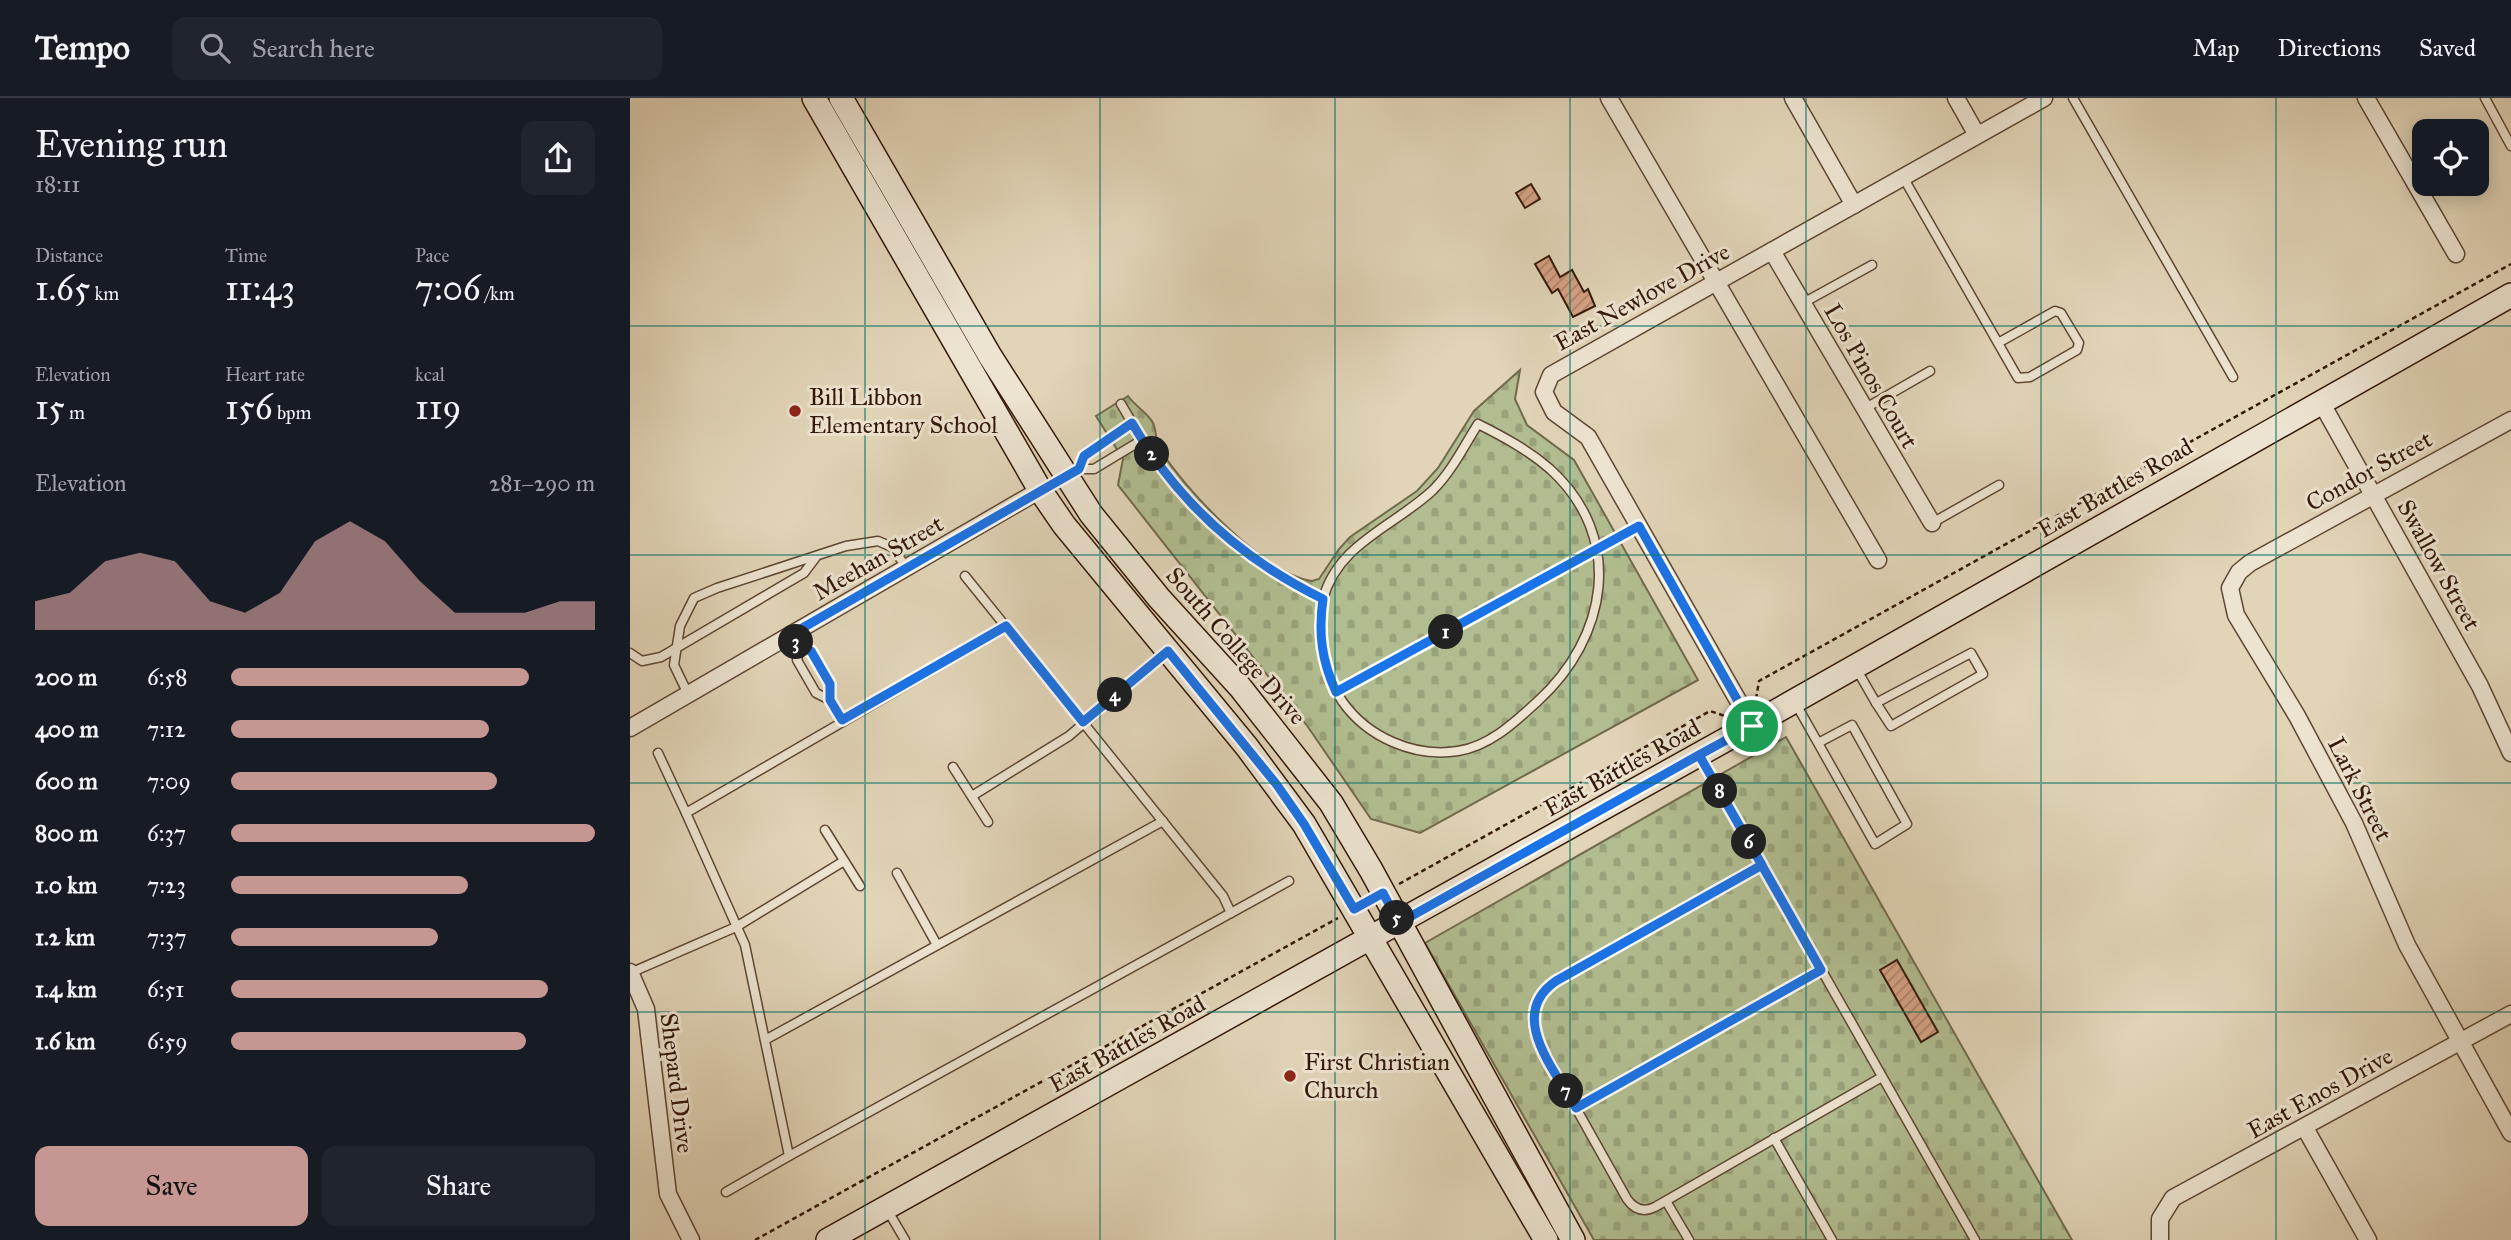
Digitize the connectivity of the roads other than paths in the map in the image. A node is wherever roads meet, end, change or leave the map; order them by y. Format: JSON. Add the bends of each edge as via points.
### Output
{"nodes":[{"id":1,"x":814,"y":98,"type":"edge"},
{"id":2,"x":841,"y":98,"type":"edge"},
{"id":3,"x":1609,"y":98,"type":"edge"},
{"id":4,"x":1793,"y":98,"type":"edge"},
{"id":5,"x":1956,"y":98,"type":"edge"},
{"id":6,"x":2044,"y":98,"type":"edge"},
{"id":7,"x":2073,"y":98,"type":"edge"},
{"id":8,"x":2365,"y":98,"type":"edge"},
{"id":9,"x":2485,"y":98,"type":"edge"},
{"id":10,"x":1977,"y":135,"type":"junction"},
{"id":11,"x":2511,"y":146,"type":"edge"},
{"id":12,"x":1903,"y":177,"type":"junction"},
{"id":13,"x":1854,"y":205,"type":"junction"},
{"id":14,"x":1772,"y":251,"type":"junction"},
{"id":15,"x":2456,"y":254,"type":"dead end"},
{"id":16,"x":1872,"y":265,"type":"dead end"},
{"id":17,"x":1715,"y":282,"type":"junction"},
{"id":18,"x":2511,"y":295,"type":"edge"},
{"id":19,"x":1802,"y":303,"type":"junction"},
{"id":20,"x":1998,"y":343,"type":"junction"},
{"id":21,"x":1930,"y":371,"type":"dead end"},
{"id":22,"x":2233,"y":377,"type":"dead end"},
{"id":23,"x":2322,"y":402,"type":"junction"},
{"id":24,"x":1121,"y":404,"type":"dead end"},
{"id":25,"x":1864,"y":409,"type":"junction"},
{"id":26,"x":2511,"y":420,"type":"edge"},
{"id":27,"x":1132,"y":423,"type":"junction"},
{"id":28,"x":1142,"y":440,"type":"junction"},
{"id":29,"x":1072,"y":473,"type":"junction"},
{"id":30,"x":1999,"y":485,"type":"dead end"},
{"id":31,"x":1040,"y":490,"type":"junction"},
{"id":32,"x":2373,"y":495,"type":"junction"},
{"id":33,"x":1932,"y":523,"type":"joint"},
{"id":34,"x":1639,"y":526,"type":"junction"},
{"id":35,"x":1596,"y":549,"type":"junction"},
{"id":36,"x":817,"y":556,"type":"junction"},
{"id":37,"x":1878,"y":560,"type":"dead end"},
{"id":38,"x":2249,"y":563,"type":"joint"},
{"id":39,"x":906,"y":567,"type":"junction"},
{"id":40,"x":965,"y":576,"type":"dead end"},
{"id":41,"x":1323,"y":599,"type":"junction"},
{"id":42,"x":1006,"y":626,"type":"junction"},
{"id":43,"x":796,"y":641,"type":"junction"},
{"id":44,"x":675,"y":650,"type":"junction"},
{"id":45,"x":1168,"y":651,"type":"junction"},
{"id":46,"x":630,"y":653,"type":"edge"},
{"id":47,"x":1856,"y":667,"type":"junction"},
{"id":48,"x":1336,"y":692,"type":"junction"},
{"id":49,"x":688,"y":694,"type":"junction"},
{"id":50,"x":830,"y":700,"type":"junction"},
{"id":51,"x":1795,"y":701,"type":"junction"},
{"id":52,"x":1876,"y":704,"type":"junction"},
{"id":53,"x":842,"y":720,"type":"junction"},
{"id":54,"x":1083,"y":722,"type":"junction"},
{"id":55,"x":1752,"y":726,"type":"junction"},
{"id":56,"x":630,"y":728,"type":"edge"},
{"id":57,"x":1818,"y":743,"type":"junction"},
{"id":58,"x":658,"y":753,"type":"dead end"},
{"id":59,"x":2511,"y":753,"type":"edge"},
{"id":60,"x":1699,"y":755,"type":"junction"},
{"id":61,"x":953,"y":767,"type":"dead end"},
{"id":62,"x":972,"y":796,"type":"junction"},
{"id":63,"x":686,"y":813,"type":"junction"},
{"id":64,"x":1163,"y":821,"type":"junction"},
{"id":65,"x":988,"y":822,"type":"dead end"},
{"id":66,"x":825,"y":830,"type":"dead end"},
{"id":67,"x":845,"y":861,"type":"junction"},
{"id":68,"x":1762,"y":865,"type":"junction"},
{"id":69,"x":897,"y":873,"type":"dead end"},
{"id":70,"x":1289,"y":881,"type":"dead end"},
{"id":71,"x":860,"y":886,"type":"dead end"},
{"id":72,"x":1231,"y":913,"type":"junction"},
{"id":73,"x":1399,"y":923,"type":"junction"},
{"id":74,"x":736,"y":927,"type":"junction"},
{"id":75,"x":1370,"y":939,"type":"junction"},
{"id":76,"x":937,"y":945,"type":"junction"},
{"id":77,"x":1821,"y":970,"type":"junction"},
{"id":78,"x":630,"y":972,"type":"edge"},
{"id":79,"x":2511,"y":1014,"type":"edge"},
{"id":80,"x":765,"y":1040,"type":"junction"},
{"id":81,"x":2459,"y":1042,"type":"junction"},
{"id":82,"x":1882,"y":1077,"type":"junction"},
{"id":83,"x":1576,"y":1108,"type":"junction"},
{"id":84,"x":2305,"y":1128,"type":"junction"},
{"id":85,"x":2511,"y":1133,"type":"edge"},
{"id":86,"x":1774,"y":1138,"type":"junction"},
{"id":87,"x":789,"y":1156,"type":"junction"},
{"id":88,"x":726,"y":1192,"type":"dead end"},
{"id":89,"x":1666,"y":1200,"type":"junction"},
{"id":90,"x":887,"y":1208,"type":"junction"},
{"id":91,"x":691,"y":1240,"type":"edge"},
{"id":92,"x":828,"y":1240,"type":"edge"},
{"id":93,"x":905,"y":1240,"type":"edge"},
{"id":94,"x":1546,"y":1240,"type":"edge"},
{"id":95,"x":1573,"y":1240,"type":"edge"},
{"id":96,"x":1689,"y":1240,"type":"edge"},
{"id":97,"x":1832,"y":1240,"type":"edge"},
{"id":98,"x":1975,"y":1240,"type":"edge"},
{"id":99,"x":2160,"y":1240,"type":"edge"},
{"id":100,"x":2368,"y":1240,"type":"edge"}],
"edges":[{"from":1,"to":31,"type":"street"},
{"from":2,"to":29,"type":"street","name":"South College Drive","via":[[944,279]]},
{"from":3,"to":17,"type":"street"},
{"from":4,"to":13,"type":"street"},
{"from":5,"to":10,"type":"street"},
{"from":6,"to":10,"type":"street","name":"East Newlove Drive"},
{"from":7,"to":22,"type":"lane"},
{"from":8,"to":15,"type":"street"},
{"from":9,"to":11,"type":"lane"},
{"from":10,"to":12,"type":"street","name":"East Newlove Drive"},
{"from":12,"to":13,"type":"street","name":"East Newlove Drive"},
{"from":12,"to":20,"type":"lane"},
{"from":13,"to":14,"type":"street","name":"East Newlove Drive"},
{"from":14,"to":17,"type":"street","name":"East Newlove Drive"},
{"from":14,"to":19,"type":"street","name":"Los Pinos Court"},
{"from":16,"to":19,"type":"lane"},
{"from":17,"to":34,"type":"street","name":"East Newlove Drive","via":[[1551,375],[1544,392],[1554,412],[1588,437]]},
{"from":17,"to":37,"type":"street"},
{"from":18,"to":23,"type":"street","name":"East Battles Road"},
{"from":19,"to":25,"type":"street","name":"Los Pinos Court"},
{"from":20,"to":20,"type":"lane","via":[[2055,311],[2061,313],[2079,343],[2077,350],[2030,377],[2018,378]]},
{"from":21,"to":25,"type":"lane"},
{"from":23,"to":32,"type":"street","name":"Swallow Street"},
{"from":23,"to":47,"type":"street","name":"East Battles Road"},
{"from":24,"to":27,"type":"lane"},
{"from":25,"to":33,"type":"street","name":"Los Pinos Court"},
{"from":26,"to":32,"type":"street","name":"Condor Street"},
{"from":27,"to":28,"type":"lane"},
{"from":27,"to":29,"type":"lane","via":[[1084,456]]},
{"from":28,"to":29,"type":"lane","via":[[1094,469]]},
{"from":28,"to":41,"type":"lane","via":[[1218,532],[1266,569]]},
{"from":29,"to":31,"type":"lane"},
{"from":29,"to":73,"type":"street","name":"South College Drive","via":[[1091,514],[1303,764],[1352,836]]},
{"from":30,"to":33,"type":"lane"},
{"from":31,"to":39,"type":"street","name":"Meehan Street"},
{"from":31,"to":45,"type":"street"},
{"from":32,"to":38,"type":"street","name":"Condor Street"},
{"from":32,"to":59,"type":"street","name":"Swallow Street","via":[[2480,686]]},
{"from":34,"to":35,"type":"lane"},
{"from":34,"to":55,"type":"street","name":"East Newlove Drive"},
{"from":35,"to":41,"type":"lane","via":[[1571,492],[1513,441],[1478,424],[1435,488],[1348,554]]},
{"from":35,"to":48,"type":"lane"},
{"from":35,"to":48,"type":"lane","via":[[1599,588],[1594,620],[1581,650],[1560,681],[1489,740],[1459,751],[1406,747],[1362,724]]},
{"from":36,"to":39,"type":"lane","via":[[878,541],[892,547]]},
{"from":36,"to":44,"type":"lane","via":[[804,573]]},
{"from":36,"to":44,"type":"lane","via":[[694,598],[680,626]]},
{"from":38,"to":81,"type":"street","name":"Lark Street","via":[[2230,588],[2236,615],[2354,823],[2407,945]]},
{"from":39,"to":43,"type":"street","name":"Meehan Street"},
{"from":40,"to":42,"type":"lane"},
{"from":41,"to":48,"type":"lane","via":[[1321,647]]},
{"from":42,"to":53,"type":"lane"},
{"from":42,"to":54,"type":"lane"},
{"from":43,"to":49,"type":"street","name":"Meehan Street"},
{"from":43,"to":50,"type":"lane","via":[[811,651],[830,684]]},
{"from":43,"to":50,"type":"lane","via":[[797,660],[816,693]]},
{"from":44,"to":46,"type":"lane","via":[[650,662]]},
{"from":44,"to":49,"type":"lane","via":[[674,664]]},
{"from":45,"to":54,"type":"lane"},
{"from":45,"to":75,"type":"street","via":[[1277,785]]},
{"from":47,"to":51,"type":"street","name":"East Battles Road"},
{"from":47,"to":52,"type":"lane"},
{"from":49,"to":56,"type":"street","name":"Meehan Street"},
{"from":50,"to":53,"type":"lane"},
{"from":51,"to":55,"type":"street","name":"East Battles Road"},
{"from":51,"to":57,"type":"lane"},
{"from":52,"to":52,"type":"lane","via":[[1891,726],[1983,674],[1971,653]]},
{"from":53,"to":63,"type":"lane"},
{"from":54,"to":62,"type":"lane","via":[[1069,736]]},
{"from":54,"to":64,"type":"lane"},
{"from":55,"to":60,"type":"street","name":"East Battles Road"},
{"from":57,"to":57,"type":"lane","via":[[1875,844],[1908,824],[1852,725]]},
{"from":58,"to":63,"type":"lane"},
{"from":60,"to":68,"type":"lane"},
{"from":60,"to":73,"type":"street","name":"East Battles Road"},
{"from":61,"to":62,"type":"lane"},
{"from":62,"to":65,"type":"lane"},
{"from":63,"to":74,"type":"lane"},
{"from":64,"to":72,"type":"lane","via":[[1223,896]]},
{"from":64,"to":76,"type":"lane"},
{"from":66,"to":67,"type":"lane"},
{"from":67,"to":71,"type":"lane"},
{"from":67,"to":74,"type":"lane"},
{"from":68,"to":77,"type":"lane"},
{"from":68,"to":83,"type":"lane","via":[[1543,989],[1535,1004],[1533,1027]]},
{"from":69,"to":76,"type":"lane"},
{"from":70,"to":72,"type":"lane"},
{"from":72,"to":87,"type":"lane"},
{"from":73,"to":75,"type":"street","name":"East Battles Road"},
{"from":73,"to":95,"type":"street","name":"South College Drive"},
{"from":74,"to":78,"type":"lane"},
{"from":74,"to":80,"type":"lane","via":[[745,945]]},
{"from":75,"to":90,"type":"street","name":"East Battles Road"},
{"from":75,"to":94,"type":"street"},
{"from":76,"to":80,"type":"lane"},
{"from":77,"to":82,"type":"lane"},
{"from":77,"to":83,"type":"lane"},
{"from":78,"to":91,"type":"street","name":"Shepard Drive","via":[[646,1010],[668,1194]]},
{"from":79,"to":81,"type":"street","name":"East Enos Drive"},
{"from":80,"to":87,"type":"lane"},
{"from":81,"to":84,"type":"street","name":"East Enos Drive"},
{"from":81,"to":85,"type":"street","name":"Lark Street"},
{"from":82,"to":86,"type":"lane"},
{"from":82,"to":98,"type":"lane"},
{"from":83,"to":89,"type":"lane","via":[[1633,1207],[1649,1210]]},
{"from":84,"to":99,"type":"street","name":"East Enos Drive","via":[[2173,1198],[2160,1219]]},
{"from":84,"to":100,"type":"street"},
{"from":86,"to":89,"type":"lane"},
{"from":86,"to":97,"type":"lane"},
{"from":87,"to":88,"type":"lane"},
{"from":89,"to":96,"type":"lane"},
{"from":90,"to":92,"type":"street","name":"East Battles Road"},
{"from":90,"to":93,"type":"lane"}]}
